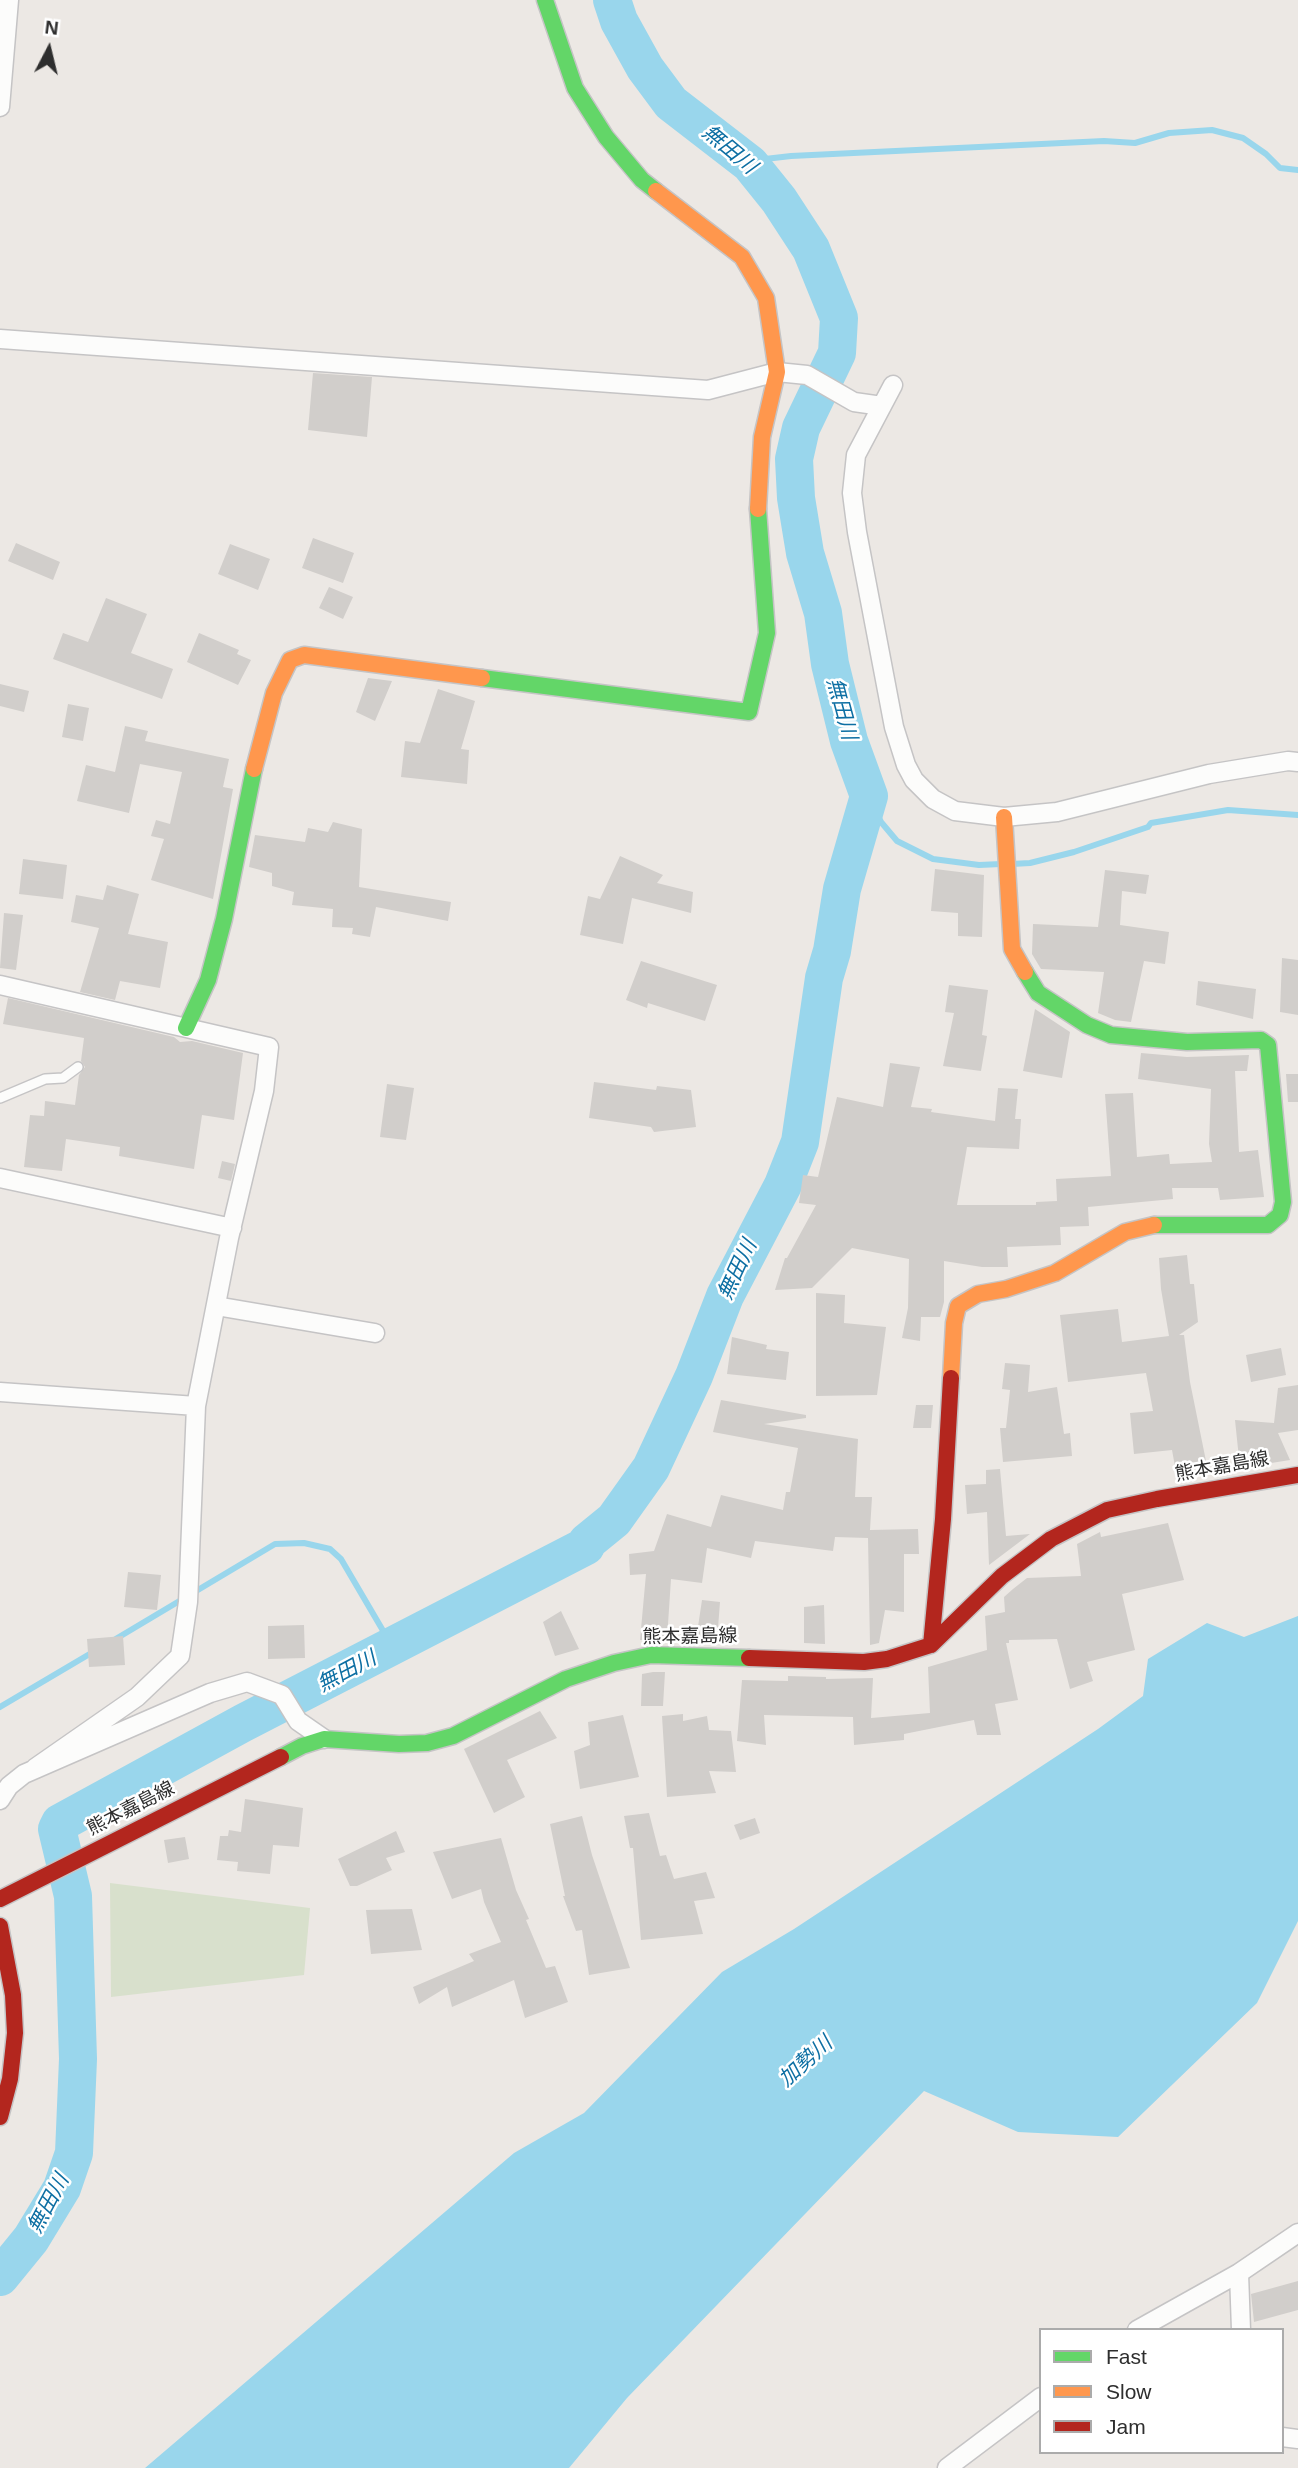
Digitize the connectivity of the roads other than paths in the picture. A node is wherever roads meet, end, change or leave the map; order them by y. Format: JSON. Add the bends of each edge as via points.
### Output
{"nodes":[{"id":1,"x":9,"y":0,"type":"edge"},
{"id":2,"x":545,"y":0,"type":"edge"},
{"id":3,"x":0,"y":107,"type":"edge"},
{"id":4,"x":0,"y":339,"type":"edge"},
{"id":5,"x":777,"y":372,"type":"junction"},
{"id":6,"x":893,"y":385,"type":"dead end"},
{"id":7,"x":875,"y":405,"type":"junction"},
{"id":8,"x":1298,"y":762,"type":"edge"},
{"id":9,"x":1004,"y":817,"type":"junction"},
{"id":10,"x":0,"y":985,"type":"edge"},
{"id":11,"x":186,"y":1028,"type":"junction"},
{"id":12,"x":78,"y":1067,"type":"dead end"},
{"id":13,"x":0,"y":1098,"type":"edge"},
{"id":14,"x":0,"y":1178,"type":"edge"},
{"id":15,"x":1290,"y":1202,"type":"edge"},
{"id":16,"x":232,"y":1228,"type":"junction"},
{"id":17,"x":216,"y":1307,"type":"junction"},
{"id":18,"x":375,"y":1333,"type":"dead end"},
{"id":19,"x":0,"y":1392,"type":"edge"},
{"id":20,"x":196,"y":1406,"type":"junction"},
{"id":21,"x":1298,"y":1475,"type":"edge"},
{"id":22,"x":931,"y":1645,"type":"junction"},
{"id":23,"x":324,"y":1740,"type":"junction"},
{"id":24,"x":36,"y":1768,"type":"junction"},
{"id":25,"x":0,"y":1800,"type":"edge"},
{"id":26,"x":0,"y":1899,"type":"edge"},
{"id":27,"x":0,"y":1926,"type":"edge"},
{"id":28,"x":0,"y":2117,"type":"edge"},
{"id":29,"x":1298,"y":2233,"type":"edge"},
{"id":30,"x":1239,"y":2273,"type":"junction"},
{"id":31,"x":1141,"y":2328,"type":"edge"},
{"id":32,"x":1241,"y":2328,"type":"edge"},
{"id":33,"x":1039,"y":2399,"type":"edge"},
{"id":34,"x":947,"y":2468,"type":"edge"}],
"edges":[{"from":1,"to":3,"type":"street"},
{"from":2,"to":5,"type":"street","via":[[575,88],[606,136],[642,180],[742,257],[766,299]]},
{"from":4,"to":5,"type":"street","via":[[708,390]]},
{"from":5,"to":7,"type":"street","via":[[807,375],[854,402]]},
{"from":5,"to":11,"type":"street","via":[[762,437],[757,520],[767,633],[749,712],[304,655],[290,660],[274,693],[247,794],[208,981]]},
{"from":6,"to":7,"type":"street"},
{"from":7,"to":9,"type":"street","via":[[856,456],[852,493],[898,740],[914,780],[933,799],[955,811]]},
{"from":8,"to":9,"type":"street","via":[[1209,774],[1057,812]]},
{"from":9,"to":15,"type":"street","via":[[1012,949],[1038,993],[1111,1035],[1186,1042],[1261,1040],[1268,1045]]},
{"from":10,"to":11,"type":"street"},
{"from":11,"to":16,"type":"street","via":[[269,1047],[264,1091]]},
{"from":12,"to":13,"type":"lane","via":[[63,1078],[45,1079]]},
{"from":14,"to":16,"type":"street"},
{"from":15,"to":22,"type":"street","via":[[1268,1225],[1155,1225],[1125,1232],[1055,1273],[978,1294],[958,1306]]},
{"from":16,"to":17,"type":"street"},
{"from":17,"to":18,"type":"street"},
{"from":17,"to":20,"type":"street"},
{"from":19,"to":20,"type":"street"},
{"from":20,"to":24,"type":"street","via":[[188,1602],[180,1656],[137,1697]]},
{"from":21,"to":22,"type":"street","name":"熊本嘉島線","via":[[1107,1510],[1051,1539],[1002,1576]]},
{"from":22,"to":23,"type":"street","name":"熊本嘉島線","via":[[864,1662],[651,1655],[566,1679],[453,1736],[399,1744]]},
{"from":23,"to":24,"type":"street","via":[[298,1721],[282,1695],[247,1682],[209,1693]]},
{"from":23,"to":26,"type":"street","name":"熊本嘉島線","via":[[302,1746]]},
{"from":24,"to":25,"type":"street","via":[[9,1786]]},
{"from":27,"to":28,"type":"street","via":[[15,2034]]},
{"from":29,"to":30,"type":"street"},
{"from":30,"to":31,"type":"street"},
{"from":30,"to":32,"type":"street"},
{"from":33,"to":34,"type":"street"}]}
